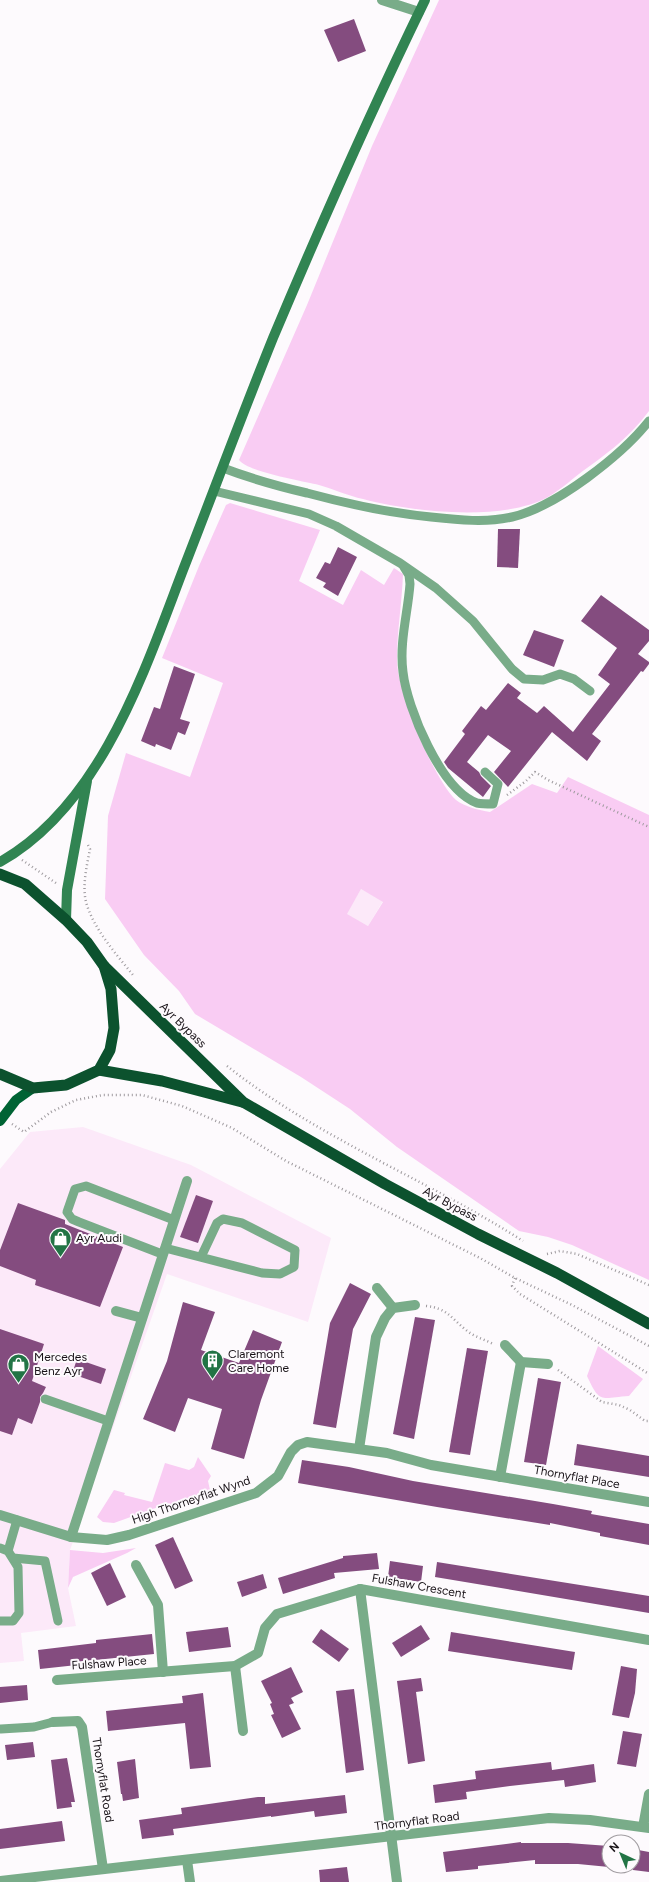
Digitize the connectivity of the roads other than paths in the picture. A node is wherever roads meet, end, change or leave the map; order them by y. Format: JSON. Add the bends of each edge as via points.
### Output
{"nodes":[{"id":1,"x":382,"y":0,"type":"edge"},
{"id":2,"x":425,"y":0,"type":"edge"},
{"id":3,"x":419,"y":12,"type":"junction"},
{"id":4,"x":649,"y":420,"type":"edge"},
{"id":5,"x":223,"y":468,"type":"junction"},
{"id":6,"x":214,"y":491,"type":"junction"},
{"id":7,"x":400,"y":563,"type":"junction"},
{"id":8,"x":590,"y":692,"type":"dead end"},
{"id":9,"x":485,"y":772,"type":"dead end"},
{"id":10,"x":88,"y":779,"type":"junction"},
{"id":11,"x":0,"y":862,"type":"edge"},
{"id":12,"x":0,"y":874,"type":"edge"},
{"id":13,"x":66,"y":920,"type":"junction"},
{"id":14,"x":104,"y":966,"type":"junction"},
{"id":15,"x":99,"y":1070,"type":"junction"},
{"id":16,"x":0,"y":1074,"type":"edge"},
{"id":17,"x":33,"y":1088,"type":"junction"},
{"id":18,"x":243,"y":1102,"type":"junction"},
{"id":19,"x":1,"y":1119,"type":"edge"},
{"id":20,"x":187,"y":1181,"type":"dead end"},
{"id":21,"x":174,"y":1220,"type":"junction"},
{"id":22,"x":164,"y":1251,"type":"junction"},
{"id":23,"x":201,"y":1257,"type":"junction"},
{"id":24,"x":377,"y":1288,"type":"dead end"},
{"id":25,"x":415,"y":1305,"type":"road end"},
{"id":26,"x":393,"y":1308,"type":"junction"},
{"id":27,"x":116,"y":1311,"type":"dead end"},
{"id":28,"x":142,"y":1318,"type":"junction"},
{"id":29,"x":649,"y":1324,"type":"edge"},
{"id":30,"x":501,"y":1347,"type":"road end"},
{"id":31,"x":521,"y":1362,"type":"junction"},
{"id":32,"x":550,"y":1367,"type":"road end"},
{"id":33,"x":45,"y":1399,"type":"dead end"},
{"id":34,"x":108,"y":1421,"type":"junction"},
{"id":35,"x":298,"y":1445,"type":"joint"},
{"id":36,"x":359,"y":1449,"type":"junction"},
{"id":37,"x":500,"y":1477,"type":"junction"},
{"id":38,"x":649,"y":1502,"type":"edge"},
{"id":39,"x":0,"y":1515,"type":"edge"},
{"id":40,"x":17,"y":1520,"type":"junction"},
{"id":41,"x":71,"y":1537,"type":"junction"},
{"id":42,"x":7,"y":1553,"type":"edge"},
{"id":43,"x":136,"y":1565,"type":"dead end"},
{"id":44,"x":360,"y":1589,"type":"junction"},
{"id":45,"x":0,"y":1621,"type":"edge"},
{"id":46,"x":58,"y":1621,"type":"dead end"},
{"id":47,"x":649,"y":1640,"type":"edge"},
{"id":48,"x":235,"y":1666,"type":"junction"},
{"id":49,"x":163,"y":1672,"type":"junction"},
{"id":50,"x":57,"y":1680,"type":"dead end"},
{"id":51,"x":53,"y":1722,"type":"joint"},
{"id":52,"x":1,"y":1730,"type":"dead end"},
{"id":53,"x":243,"y":1731,"type":"dead end"},
{"id":54,"x":649,"y":1794,"type":"edge"},
{"id":55,"x":646,"y":1828,"type":"edge"},
{"id":56,"x":392,"y":1836,"type":"junction"},
{"id":57,"x":187,"y":1860,"type":"junction"},
{"id":58,"x":104,"y":1869,"type":"junction"},
{"id":59,"x":0,"y":1881,"type":"edge"},
{"id":60,"x":190,"y":1882,"type":"edge"},
{"id":61,"x":397,"y":1882,"type":"edge"}],
"edges":[{"from":1,"to":3,"type":"street"},
{"from":2,"to":3,"type":"main road"},
{"from":3,"to":5,"type":"main road","via":[[350,159],[273,340]]},
{"from":4,"to":5,"type":"lane","via":[[620,453],[565,492],[533,509],[498,520],[450,520],[361,507],[255,481]]},
{"from":5,"to":6,"type":"main road"},
{"from":6,"to":7,"type":"lane","via":[[309,514],[336,526]]},
{"from":6,"to":10,"type":"main road","via":[[137,690]]},
{"from":7,"to":8,"type":"lane","via":[[461,609],[512,669],[524,679],[543,680],[560,674],[574,679]]},
{"from":7,"to":9,"type":"lane","via":[[409,575],[410,584],[402,671],[418,722],[446,777],[467,797],[478,803],[493,804],[498,784]]},
{"from":10,"to":11,"type":"main road","via":[[54,821],[29,844]]},
{"from":10,"to":13,"type":"main road","via":[[67,890]]},
{"from":12,"to":13,"type":"highway","via":[[25,884]]},
{"from":13,"to":14,"type":"highway","via":[[87,942]]},
{"from":14,"to":15,"type":"highway","via":[[111,989],[114,1028],[110,1050]]},
{"from":14,"to":18,"type":"highway","name":"Ayr Bypass"},
{"from":15,"to":17,"type":"highway","via":[[66,1085]]},
{"from":15,"to":18,"type":"highway","name":"Ayr Bypass","via":[[162,1081]]},
{"from":16,"to":17,"type":"highway"},
{"from":17,"to":19,"type":"main road","via":[[16,1100]]},
{"from":18,"to":29,"type":"highway","name":"Ayr Bypass","via":[[385,1184]]},
{"from":20,"to":21,"type":"street"},
{"from":21,"to":22,"type":"street"},
{"from":21,"to":22,"type":"lane","via":[[86,1186],[75,1189],[67,1212],[72,1219],[79,1222]]},
{"from":22,"to":23,"type":"lane"},
{"from":22,"to":28,"type":"street"},
{"from":23,"to":23,"type":"lane","via":[[262,1273],[280,1274],[294,1267],[295,1250],[242,1223],[223,1219],[217,1223]]},
{"from":24,"to":26,"type":"street"},
{"from":25,"to":26,"type":"street"},
{"from":26,"to":36,"type":"street","via":[[376,1337]]},
{"from":27,"to":28,"type":"street"},
{"from":28,"to":34,"type":"street"},
{"from":30,"to":31,"type":"street"},
{"from":31,"to":32,"type":"street"},
{"from":31,"to":37,"type":"street"},
{"from":33,"to":34,"type":"lane"},
{"from":34,"to":41,"type":"street"},
{"from":35,"to":36,"type":"street","name":"Thornyflat Place","via":[[307,1442]]},
{"from":35,"to":41,"type":"street","name":"High Thorneyflat Wynd","via":[[291,1452],[278,1476],[256,1493],[129,1535],[107,1540]]},
{"from":36,"to":37,"type":"street","name":"Thornyflat Place"},
{"from":37,"to":38,"type":"street","name":"Thornyflat Place"},
{"from":39,"to":40,"type":"street","name":"High Thorneyflat Wynd"},
{"from":40,"to":41,"type":"street","name":"High Thorneyflat Wynd"},
{"from":40,"to":42,"type":"lane"},
{"from":42,"to":45,"type":"lane","via":[[18,1567],[19,1613],[13,1621]]},
{"from":42,"to":46,"type":"lane","via":[[45,1561]]},
{"from":43,"to":49,"type":"street","name":"Fulshaw Place","via":[[158,1605]]},
{"from":44,"to":47,"type":"street","name":"Fulshaw Crescent"},
{"from":44,"to":48,"type":"street","name":"Fulshaw Place","via":[[277,1614],[266,1628],[258,1653]]},
{"from":44,"to":56,"type":"street","name":"Fulshaw Crescent"},
{"from":48,"to":49,"type":"street","name":"Fulshaw Place"},
{"from":48,"to":53,"type":"street"},
{"from":49,"to":50,"type":"street","name":"Fulshaw Place"},
{"from":51,"to":52,"type":"lane","via":[[34,1727]]},
{"from":51,"to":58,"type":"street","name":"Thornyflat Road","via":[[78,1721],[82,1727]]},
{"from":54,"to":55,"type":"street"},
{"from":55,"to":56,"type":"street","name":"Thornyflat Road","via":[[590,1820],[550,1818]]},
{"from":56,"to":57,"type":"street","name":"Thornyflat Road"},
{"from":56,"to":61,"type":"street","name":"Fulshaw Crescent"},
{"from":57,"to":58,"type":"street","name":"Thornyflat Road"},
{"from":57,"to":60,"type":"street"},
{"from":58,"to":59,"type":"street","name":"Thornyflat Road"}]}
